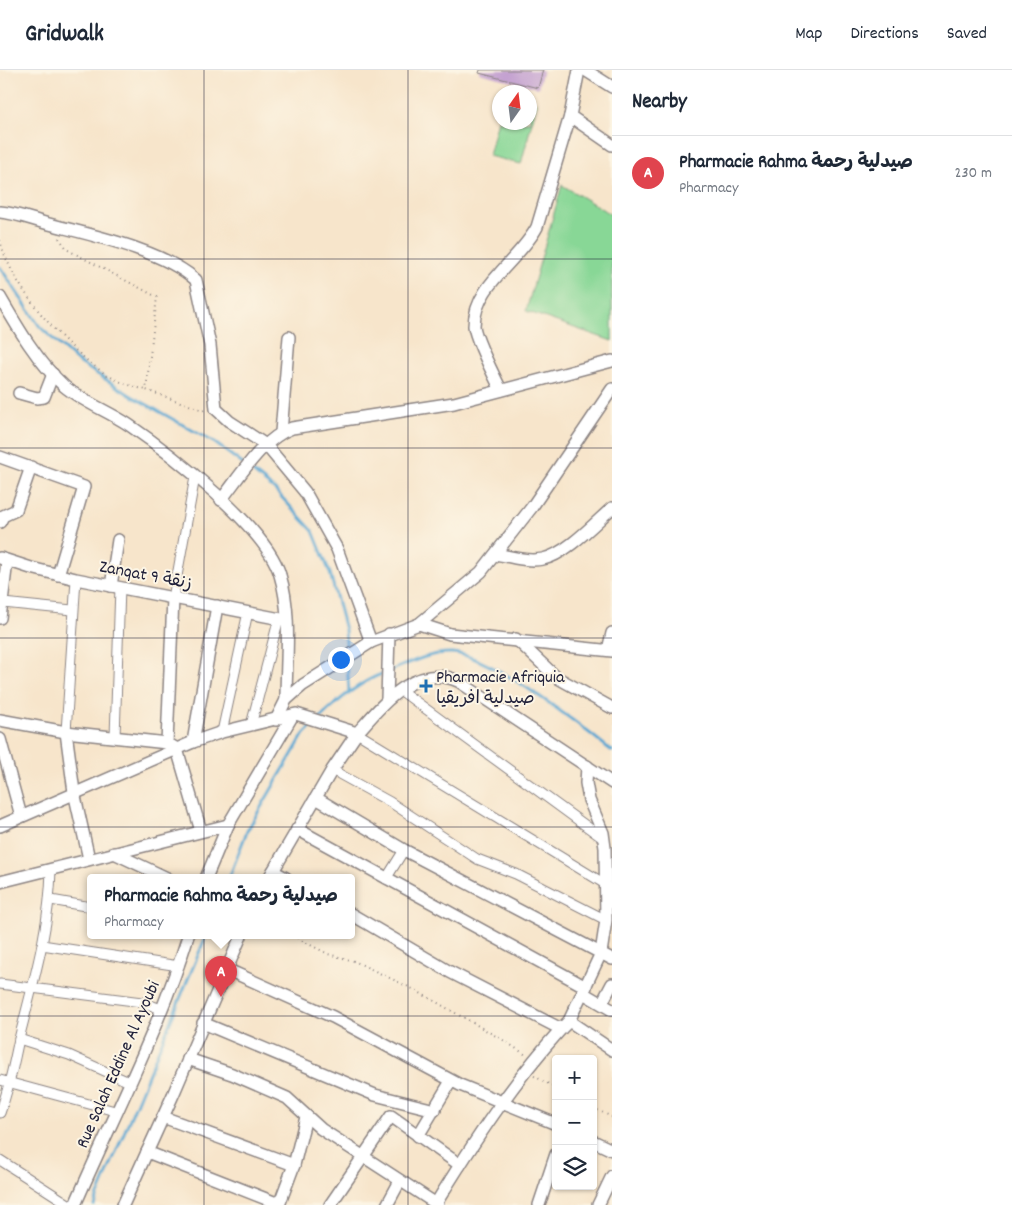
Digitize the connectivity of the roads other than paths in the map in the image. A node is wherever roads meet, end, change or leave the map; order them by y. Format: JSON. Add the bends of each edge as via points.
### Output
{"nodes":[{"id":1,"x":579,"y":70,"type":"edge"},
{"id":2,"x":585,"y":70,"type":"edge"},
{"id":3,"x":612,"y":87,"type":"edge"},
{"id":4,"x":570,"y":116,"type":"junction"},
{"id":5,"x":612,"y":144,"type":"edge"},
{"id":6,"x":0,"y":212,"type":"edge"},
{"id":7,"x":0,"y":297,"type":"edge"},
{"id":8,"x":289,"y":337,"type":"dead end"},
{"id":9,"x":612,"y":361,"type":"edge"},
{"id":10,"x":53,"y":374,"type":"junction"},
{"id":11,"x":612,"y":389,"type":"edge"},
{"id":12,"x":501,"y":390,"type":"junction"},
{"id":13,"x":19,"y":393,"type":"dead end"},
{"id":14,"x":281,"y":432,"type":"junction"},
{"id":15,"x":266,"y":445,"type":"junction"},
{"id":16,"x":0,"y":457,"type":"edge"},
{"id":17,"x":31,"y":467,"type":"junction"},
{"id":18,"x":195,"y":476,"type":"junction"},
{"id":19,"x":221,"y":500,"type":"junction"},
{"id":20,"x":612,"y":508,"type":"edge"},
{"id":21,"x":0,"y":522,"type":"edge"},
{"id":22,"x":118,"y":540,"type":"dead end"},
{"id":23,"x":496,"y":554,"type":"junction"},
{"id":24,"x":4,"y":559,"type":"edge"},
{"id":25,"x":58,"y":575,"type":"junction"},
{"id":26,"x":76,"y":579,"type":"junction"},
{"id":27,"x":115,"y":586,"type":"junction"},
{"id":28,"x":173,"y":598,"type":"junction"},
{"id":29,"x":4,"y":603,"type":"junction"},
{"id":30,"x":217,"y":606,"type":"junction"},
{"id":31,"x":72,"y":610,"type":"junction"},
{"id":32,"x":248,"y":612,"type":"junction"},
{"id":33,"x":1,"y":618,"type":"edge"},
{"id":34,"x":283,"y":619,"type":"junction"},
{"id":35,"x":420,"y":624,"type":"junction"},
{"id":36,"x":612,"y":633,"type":"edge"},
{"id":37,"x":389,"y":634,"type":"junction"},
{"id":38,"x":516,"y":639,"type":"junction"},
{"id":39,"x":371,"y":642,"type":"junction"},
{"id":40,"x":610,"y":650,"type":"edge"},
{"id":41,"x":400,"y":690,"type":"junction"},
{"id":42,"x":387,"y":699,"type":"junction"},
{"id":43,"x":286,"y":700,"type":"junction"},
{"id":44,"x":612,"y":708,"type":"edge"},
{"id":45,"x":295,"y":715,"type":"junction"},
{"id":46,"x":0,"y":720,"type":"edge"},
{"id":47,"x":276,"y":720,"type":"junction"},
{"id":48,"x":251,"y":725,"type":"junction"},
{"id":49,"x":66,"y":732,"type":"junction"},
{"id":50,"x":222,"y":732,"type":"junction"},
{"id":51,"x":357,"y":733,"type":"junction"},
{"id":52,"x":115,"y":737,"type":"junction"},
{"id":53,"x":0,"y":738,"type":"edge"},
{"id":54,"x":193,"y":742,"type":"junction"},
{"id":55,"x":172,"y":746,"type":"junction"},
{"id":56,"x":587,"y":766,"type":"junction"},
{"id":57,"x":332,"y":770,"type":"junction"},
{"id":58,"x":612,"y":782,"type":"edge"},
{"id":59,"x":74,"y":792,"type":"junction"},
{"id":60,"x":316,"y":798,"type":"junction"},
{"id":61,"x":21,"y":816,"type":"junction"},
{"id":62,"x":228,"y":825,"type":"junction"},
{"id":63,"x":0,"y":826,"type":"edge"},
{"id":64,"x":296,"y":829,"type":"junction"},
{"id":65,"x":201,"y":831,"type":"junction"},
{"id":66,"x":604,"y":839,"type":"junction"},
{"id":67,"x":404,"y":850,"type":"junction"},
{"id":68,"x":114,"y":853,"type":"junction"},
{"id":69,"x":89,"y":859,"type":"junction"},
{"id":70,"x":51,"y":869,"type":"junction"},
{"id":71,"x":158,"y":874,"type":"edge"},
{"id":72,"x":208,"y":874,"type":"edge"},
{"id":73,"x":272,"y":874,"type":"edge"},
{"id":74,"x":386,"y":879,"type":"junction"},
{"id":75,"x":0,"y":882,"type":"edge"},
{"id":76,"x":605,"y":884,"type":"junction"},
{"id":77,"x":51,"y":900,"type":"junction"},
{"id":78,"x":87,"y":906,"type":"edge"},
{"id":79,"x":355,"y":916,"type":"edge"},
{"id":80,"x":606,"y":920,"type":"junction"},
{"id":81,"x":187,"y":939,"type":"edge"},
{"id":82,"x":240,"y":939,"type":"edge"},
{"id":83,"x":42,"y":945,"type":"junction"},
{"id":84,"x":601,"y":953,"type":"junction"},
{"id":85,"x":612,"y":959,"type":"edge"},
{"id":86,"x":179,"y":966,"type":"junction"},
{"id":87,"x":226,"y":969,"type":"junction"},
{"id":88,"x":0,"y":984,"type":"edge"},
{"id":89,"x":612,"y":984,"type":"edge"},
{"id":90,"x":33,"y":989,"type":"junction"},
{"id":91,"x":584,"y":990,"type":"junction"},
{"id":92,"x":602,"y":1003,"type":"junction"},
{"id":93,"x":161,"y":1009,"type":"junction"},
{"id":94,"x":612,"y":1010,"type":"edge"},
{"id":95,"x":203,"y":1023,"type":"junction"},
{"id":96,"x":565,"y":1025,"type":"junction"},
{"id":97,"x":19,"y":1039,"type":"junction"},
{"id":98,"x":612,"y":1050,"type":"edge"},
{"id":99,"x":188,"y":1059,"type":"junction"},
{"id":100,"x":0,"y":1080,"type":"edge"},
{"id":101,"x":451,"y":1081,"type":"junction"},
{"id":102,"x":129,"y":1082,"type":"junction"},
{"id":103,"x":11,"y":1083,"type":"junction"},
{"id":104,"x":501,"y":1102,"type":"junction"},
{"id":105,"x":435,"y":1110,"type":"junction"},
{"id":106,"x":115,"y":1111,"type":"junction"},
{"id":107,"x":0,"y":1113,"type":"edge"},
{"id":108,"x":163,"y":1117,"type":"junction"},
{"id":109,"x":306,"y":1117,"type":"junction"},
{"id":110,"x":552,"y":1122,"type":"edge"},
{"id":111,"x":418,"y":1136,"type":"junction"},
{"id":112,"x":597,"y":1143,"type":"edge"},
{"id":113,"x":612,"y":1150,"type":"edge"},
{"id":114,"x":147,"y":1152,"type":"junction"},
{"id":115,"x":364,"y":1158,"type":"junction"},
{"id":116,"x":0,"y":1160,"type":"edge"},
{"id":117,"x":294,"y":1165,"type":"junction"},
{"id":118,"x":460,"y":1165,"type":"junction"},
{"id":119,"x":552,"y":1166,"type":"edge"},
{"id":120,"x":612,"y":1176,"type":"edge"},
{"id":121,"x":400,"y":1181,"type":"junction"},
{"id":122,"x":127,"y":1204,"type":"edge"},
{"id":123,"x":70,"y":1205,"type":"edge"},
{"id":124,"x":75,"y":1205,"type":"edge"},
{"id":125,"x":279,"y":1205,"type":"edge"},
{"id":126,"x":330,"y":1205,"type":"edge"},
{"id":127,"x":387,"y":1205,"type":"edge"},
{"id":128,"x":436,"y":1205,"type":"edge"},
{"id":129,"x":539,"y":1205,"type":"edge"},
{"id":130,"x":598,"y":1205,"type":"edge"}],
"edges":[{"from":1,"to":4,"type":"street"},
{"from":2,"to":3,"type":"street"},
{"from":4,"to":5,"type":"street"},
{"from":4,"to":12,"type":"street","via":[[537,227],[489,286],[477,313],[474,327],[477,338]]},
{"from":6,"to":15,"type":"street","via":[[95,236],[159,258],[174,264],[196,280],[210,345],[213,400],[221,416]]},
{"from":7,"to":10,"type":"street","via":[[22,334]]},
{"from":8,"to":14,"type":"street"},
{"from":9,"to":12,"type":"street"},
{"from":10,"to":13,"type":"street","via":[[44,397]]},
{"from":10,"to":18,"type":"street","via":[[64,386],[128,424]]},
{"from":11,"to":23,"type":"street"},
{"from":12,"to":14,"type":"street","via":[[454,403]]},
{"from":14,"to":15,"type":"street"},
{"from":15,"to":19,"type":"street"},
{"from":15,"to":39,"type":"street","via":[[300,486],[320,517],[337,549]]},
{"from":16,"to":17,"type":"street"},
{"from":17,"to":21,"type":"street","via":[[16,510]]},
{"from":17,"to":25,"type":"street","via":[[84,487]]},
{"from":18,"to":19,"type":"street"},
{"from":18,"to":28,"type":"street"},
{"from":19,"to":34,"type":"street","via":[[248,524],[270,552],[280,574],[285,597]]},
{"from":20,"to":23,"type":"street","via":[[559,553],[544,559],[529,560]]},
{"from":22,"to":27,"type":"street"},
{"from":23,"to":35,"type":"street","via":[[481,572]]},
{"from":24,"to":25,"type":"street","name":"Zanqat 9 زنقة"},
{"from":24,"to":29,"type":"street"},
{"from":25,"to":26,"type":"street","name":"Zanqat 9 زنقة"},
{"from":26,"to":27,"type":"street","name":"Zanqat 9 زنقة"},
{"from":26,"to":31,"type":"street"},
{"from":27,"to":28,"type":"street","name":"Zanqat 9 زنقة"},
{"from":27,"to":52,"type":"street"},
{"from":28,"to":30,"type":"street","name":"Zanqat 9 زنقة"},
{"from":28,"to":55,"type":"street"},
{"from":29,"to":31,"type":"street"},
{"from":29,"to":33,"type":"street"},
{"from":30,"to":32,"type":"street","name":"Zanqat 9 زنقة"},
{"from":30,"to":54,"type":"street"},
{"from":31,"to":49,"type":"street"},
{"from":32,"to":34,"type":"street","name":"Zanqat 9 زنقة"},
{"from":32,"to":50,"type":"street"},
{"from":34,"to":43,"type":"street"},
{"from":34,"to":48,"type":"street"},
{"from":35,"to":37,"type":"street"},
{"from":35,"to":38,"type":"street","via":[[450,634]]},
{"from":36,"to":40,"type":"street"},
{"from":37,"to":39,"type":"street"},
{"from":37,"to":42,"type":"street"},
{"from":38,"to":40,"type":"street"},
{"from":38,"to":44,"type":"street","via":[[556,677]]},
{"from":39,"to":43,"type":"street","via":[[302,685]]},
{"from":41,"to":42,"type":"street"},
{"from":41,"to":56,"type":"street","via":[[426,676],[447,676]]},
{"from":41,"to":66,"type":"street"},
{"from":42,"to":51,"type":"street"},
{"from":43,"to":47,"type":"street"},
{"from":45,"to":47,"type":"street"},
{"from":45,"to":51,"type":"street"},
{"from":45,"to":62,"type":"street"},
{"from":46,"to":49,"type":"street"},
{"from":47,"to":48,"type":"street"},
{"from":48,"to":50,"type":"street"},
{"from":49,"to":52,"type":"street"},
{"from":49,"to":59,"type":"street"},
{"from":50,"to":54,"type":"street"},
{"from":51,"to":57,"type":"street"},
{"from":51,"to":76,"type":"street"},
{"from":52,"to":55,"type":"street"},
{"from":53,"to":61,"type":"street"},
{"from":54,"to":55,"type":"street"},
{"from":55,"to":59,"type":"street"},
{"from":55,"to":65,"type":"street"},
{"from":56,"to":58,"type":"street"},
{"from":56,"to":66,"type":"street","via":[[589,800]]},
{"from":57,"to":60,"type":"street"},
{"from":57,"to":80,"type":"street","via":[[390,802],[477,859],[516,874]]},
{"from":59,"to":61,"type":"street"},
{"from":59,"to":69,"type":"street"},
{"from":60,"to":64,"type":"street"},
{"from":60,"to":67,"type":"street"},
{"from":61,"to":63,"type":"street"},
{"from":62,"to":65,"type":"street"},
{"from":62,"to":72,"type":"street"},
{"from":64,"to":73,"type":"street"},
{"from":64,"to":74,"type":"street"},
{"from":65,"to":68,"type":"street"},
{"from":66,"to":76,"type":"street"},
{"from":67,"to":74,"type":"street"},
{"from":67,"to":84,"type":"street"},
{"from":68,"to":69,"type":"street"},
{"from":68,"to":71,"type":"street"},
{"from":69,"to":70,"type":"street"},
{"from":70,"to":75,"type":"street"},
{"from":70,"to":77,"type":"street"},
{"from":74,"to":91,"type":"street"},
{"from":76,"to":80,"type":"street"},
{"from":77,"to":78,"type":"street"},
{"from":77,"to":83,"type":"street"},
{"from":79,"to":96,"type":"street","via":[[450,972]]},
{"from":80,"to":84,"type":"street"},
{"from":81,"to":86,"type":"street","name":"Rue Salah Eddine Al Ayoubi"},
{"from":82,"to":87,"type":"street"},
{"from":83,"to":86,"type":"street"},
{"from":83,"to":90,"type":"street"},
{"from":84,"to":85,"type":"street"},
{"from":84,"to":91,"type":"street"},
{"from":86,"to":93,"type":"street","name":"Rue Salah Eddine Al Ayoubi"},
{"from":87,"to":95,"type":"street"},
{"from":87,"to":101,"type":"street","via":[[333,1017]]},
{"from":88,"to":90,"type":"street"},
{"from":89,"to":92,"type":"street"},
{"from":90,"to":93,"type":"street","via":[[142,1002]]},
{"from":90,"to":97,"type":"street"},
{"from":91,"to":92,"type":"street"},
{"from":91,"to":96,"type":"street"},
{"from":92,"to":94,"type":"street"},
{"from":93,"to":102,"type":"street","name":"Rue Salah Eddine Al Ayoubi"},
{"from":95,"to":99,"type":"street"},
{"from":95,"to":105,"type":"street","via":[[375,1095]]},
{"from":96,"to":98,"type":"street"},
{"from":96,"to":104,"type":"street"},
{"from":97,"to":102,"type":"street","via":[[69,1055]]},
{"from":97,"to":103,"type":"street"},
{"from":99,"to":108,"type":"street"},
{"from":99,"to":109,"type":"street","via":[[287,1098]]},
{"from":100,"to":103,"type":"street"},
{"from":101,"to":104,"type":"street"},
{"from":101,"to":105,"type":"street"},
{"from":102,"to":106,"type":"street","name":"Rue Salah Eddine Al Ayoubi"},
{"from":103,"to":106,"type":"street"},
{"from":103,"to":107,"type":"street"},
{"from":104,"to":110,"type":"street"},
{"from":104,"to":118,"type":"street"},
{"from":105,"to":111,"type":"street"},
{"from":106,"to":124,"type":"street","name":"Rue Salah Eddine Al Ayoubi"},
{"from":108,"to":114,"type":"street"},
{"from":108,"to":117,"type":"street"},
{"from":109,"to":115,"type":"street"},
{"from":109,"to":117,"type":"street"},
{"from":111,"to":115,"type":"street","via":[[394,1117],[389,1117]]},
{"from":111,"to":118,"type":"street"},
{"from":112,"to":113,"type":"street"},
{"from":114,"to":122,"type":"street"},
{"from":114,"to":125,"type":"street"},
{"from":115,"to":121,"type":"street"},
{"from":115,"to":126,"type":"street"},
{"from":116,"to":123,"type":"street"},
{"from":117,"to":125,"type":"street"},
{"from":118,"to":128,"type":"street"},
{"from":119,"to":129,"type":"street"},
{"from":120,"to":130,"type":"street"},
{"from":121,"to":127,"type":"street"},
{"from":121,"to":128,"type":"street"}]}
